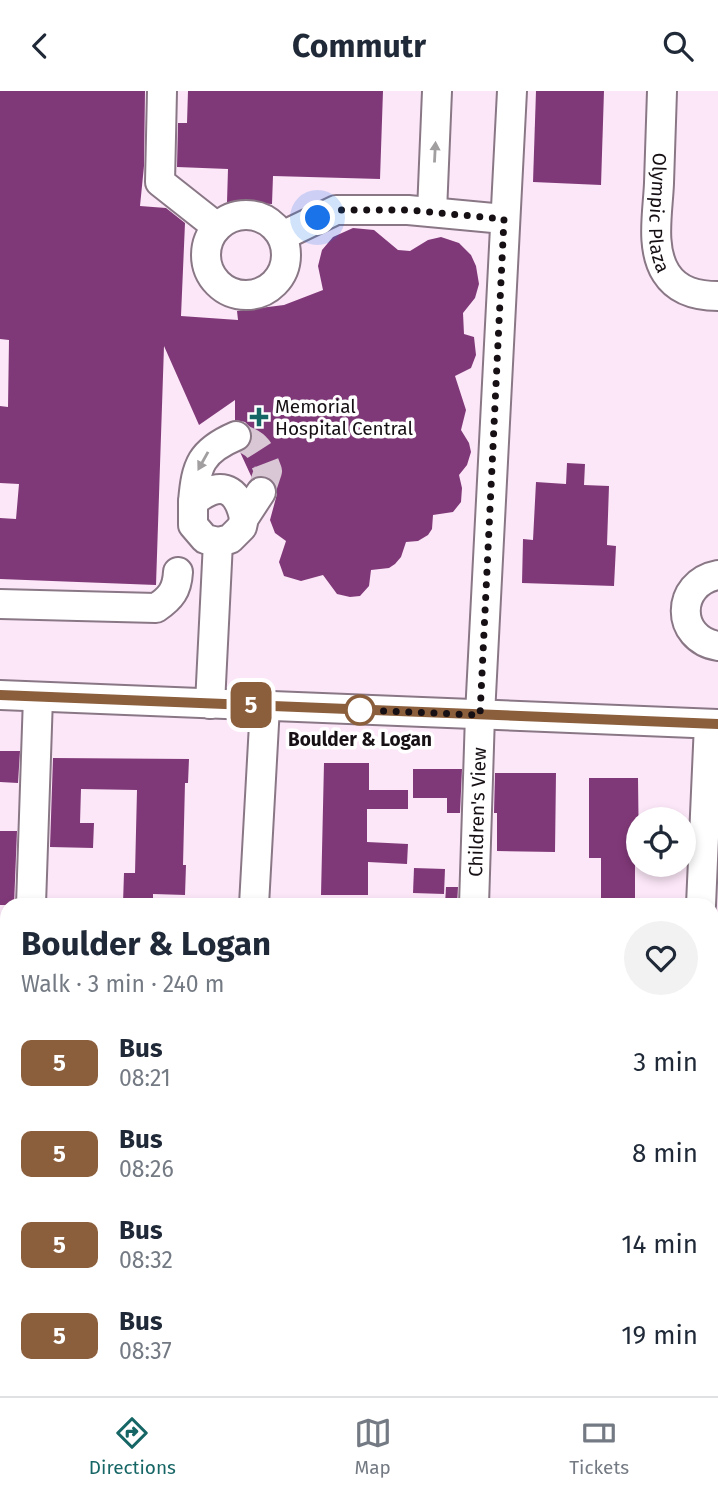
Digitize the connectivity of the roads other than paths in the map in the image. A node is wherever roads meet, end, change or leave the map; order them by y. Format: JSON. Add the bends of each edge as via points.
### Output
{"nodes":[{"id":1,"x":162,"y":91,"type":"edge"},
{"id":2,"x":438,"y":91,"type":"edge"},
{"id":3,"x":512,"y":91,"type":"edge"},
{"id":4,"x":662,"y":91,"type":"edge"},
{"id":5,"x":432,"y":212,"type":"junction"},
{"id":6,"x":504,"y":219,"type":"junction"},
{"id":7,"x":217,"y":227,"type":"junction"},
{"id":8,"x":282,"y":236,"type":"junction"},
{"id":9,"x":718,"y":296,"type":"edge"},
{"id":10,"x":236,"y":436,"type":"dead end"},
{"id":11,"x":261,"y":492,"type":"tunnel mouth"},
{"id":12,"x":193,"y":502,"type":"junction"},
{"id":13,"x":244,"y":518,"type":"junction"},
{"id":14,"x":218,"y":542,"type":"junction"},
{"id":15,"x":178,"y":572,"type":"dead end"},
{"id":16,"x":718,"y":575,"type":"edge"},
{"id":17,"x":0,"y":604,"type":"edge"},
{"id":18,"x":718,"y":646,"type":"edge"},
{"id":19,"x":0,"y":695,"type":"edge"},
{"id":20,"x":38,"y":697,"type":"junction"},
{"id":21,"x":210,"y":704,"type":"junction"},
{"id":22,"x":265,"y":706,"type":"junction"},
{"id":23,"x":480,"y":715,"type":"junction"},
{"id":24,"x":713,"y":724,"type":"edge"},
{"id":25,"x":31,"y":898,"type":"edge"},
{"id":26,"x":254,"y":898,"type":"edge"},
{"id":27,"x":474,"y":898,"type":"edge"},
{"id":28,"x":701,"y":898,"type":"edge"}],
"edges":[{"from":1,"to":7,"type":"street","via":[[160,182]]},
{"from":5,"to":2,"type":"street","one_way":true},
{"from":3,"to":6,"type":"street","name":"Children's View"},
{"from":4,"to":9,"type":"street","name":"Olympic Plaza","via":[[658,250],[666,273],[682,289]]},
{"from":5,"to":6,"type":"street"},
{"from":5,"to":8,"type":"street","via":[[336,210]]},
{"from":6,"to":23,"type":"street","name":"Children's View"},
{"from":7,"to":8,"type":"street","via":[[239,215],[252,215],[274,226]]},
{"from":7,"to":8,"type":"street","via":[[206,250],[211,274],[219,284],[241,295],[266,290],[283,272],[286,248]]},
{"from":10,"to":12,"type":"street","one_way":true,"via":[[216,444],[204,456]]},
{"from":11,"to":13,"type":"street"},
{"from":12,"to":13,"type":"street","via":[[211,490],[228,491],[241,502]]},
{"from":12,"to":14,"type":"street","via":[[191,517],[198,533]]},
{"from":13,"to":14,"type":"street","via":[[237,534]]},
{"from":14,"to":21,"type":"street"},
{"from":15,"to":17,"type":"street","via":[[169,600],[156,608]]},
{"from":16,"to":18,"type":"street","via":[[694,587],[685,611],[694,634]]},
{"from":19,"to":20,"type":"street"},
{"from":20,"to":21,"type":"street"},
{"from":20,"to":25,"type":"street"},
{"from":21,"to":22,"type":"street"},
{"from":22,"to":23,"type":"street"},
{"from":22,"to":26,"type":"street"},
{"from":23,"to":24,"type":"street"},
{"from":23,"to":27,"type":"street","name":"Children's View"},
{"from":24,"to":28,"type":"street"}]}
